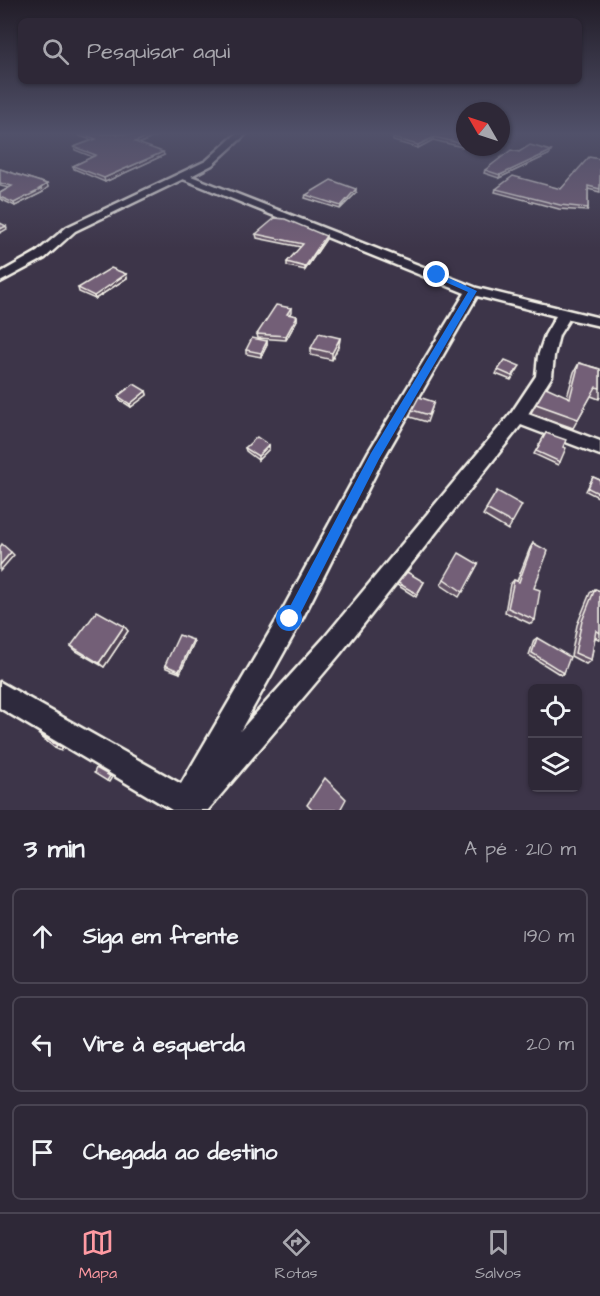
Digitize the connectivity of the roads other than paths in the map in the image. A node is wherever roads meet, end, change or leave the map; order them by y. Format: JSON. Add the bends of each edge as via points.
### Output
{"nodes":[{"id":1,"x":191,"y":172,"type":"edge"},
{"id":2,"x":183,"y":176,"type":"junction"},
{"id":3,"x":0,"y":278,"type":"edge"},
{"id":4,"x":473,"y":291,"type":"junction"},
{"id":5,"x":565,"y":313,"type":"junction"},
{"id":6,"x":600,"y":322,"type":"edge"},
{"id":7,"x":518,"y":417,"type":"junction"},
{"id":8,"x":600,"y":448,"type":"edge"},
{"id":9,"x":0,"y":694,"type":"edge"},
{"id":10,"x":189,"y":806,"type":"edge"}],
"edges":[{"from":1,"to":2,"type":"street"},
{"from":2,"to":3,"type":"street","via":[[71,229],[41,255]]},
{"from":2,"to":4,"type":"street"},
{"from":4,"to":5,"type":"street"},
{"from":4,"to":10,"type":"street","via":[[375,456]]},
{"from":5,"to":6,"type":"street"},
{"from":5,"to":7,"type":"street","via":[[552,335],[544,376]]},
{"from":7,"to":8,"type":"street"},
{"from":7,"to":10,"type":"street","via":[[332,646]]},
{"from":9,"to":10,"type":"street"}]}
